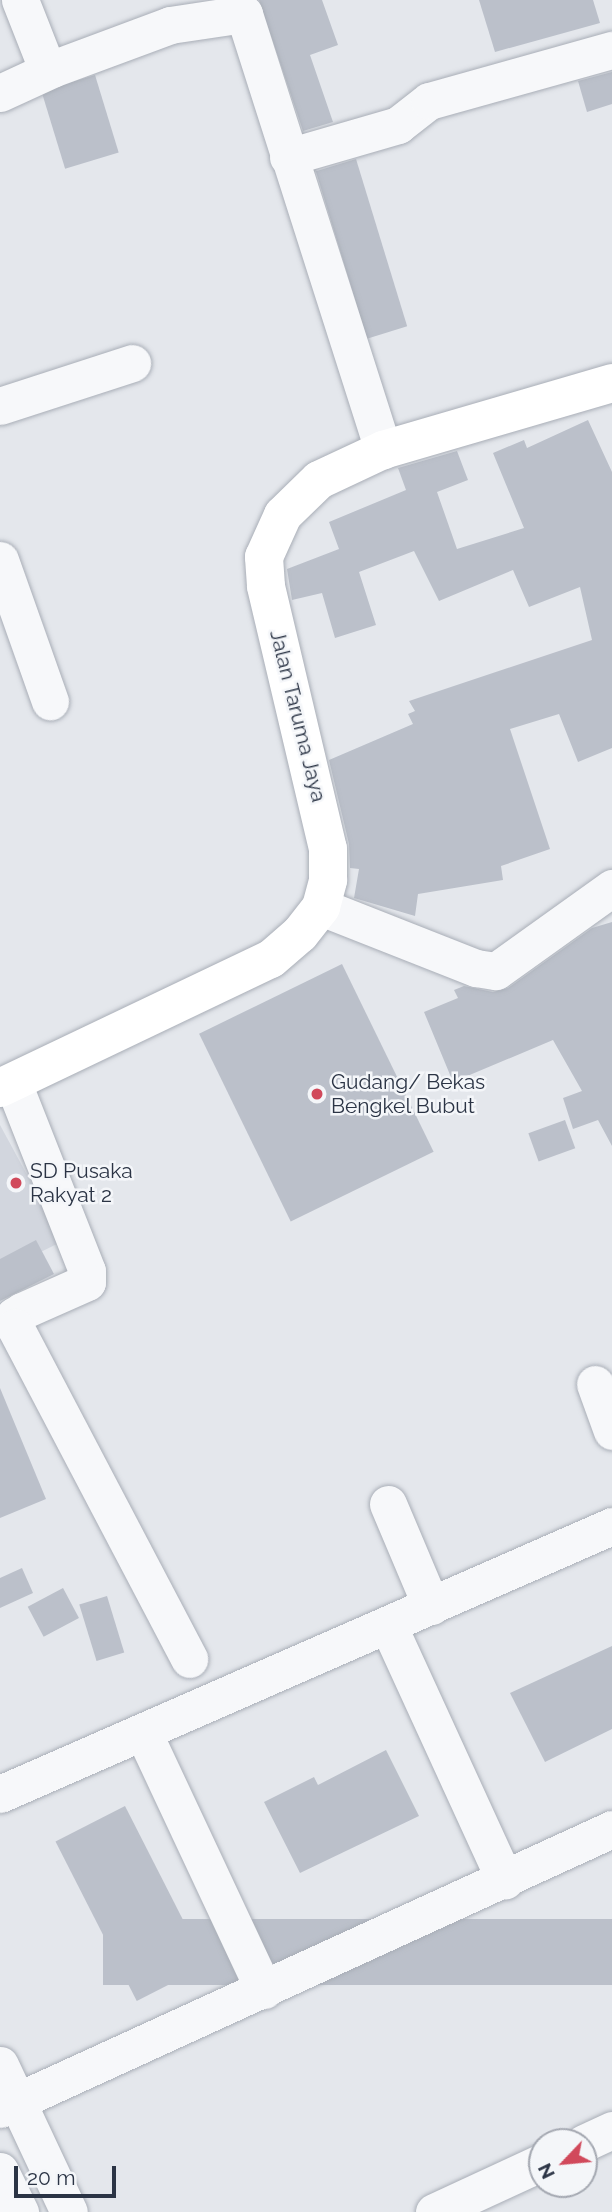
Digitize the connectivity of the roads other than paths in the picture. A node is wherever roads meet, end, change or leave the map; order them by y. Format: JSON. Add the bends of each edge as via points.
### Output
{"nodes":[{"id":1,"x":20,"y":0,"type":"edge"},
{"id":2,"x":241,"y":7,"type":"edge"},
{"id":3,"x":165,"y":12,"type":"edge"},
{"id":4,"x":612,"y":50,"type":"edge"},
{"id":5,"x":52,"y":69,"type":"junction"},
{"id":6,"x":0,"y":93,"type":"edge"},
{"id":7,"x":288,"y":157,"type":"junction"},
{"id":8,"x":132,"y":363,"type":"dead end"},
{"id":9,"x":611,"y":385,"type":"edge"},
{"id":10,"x":0,"y":407,"type":"edge"},
{"id":11,"x":383,"y":450,"type":"junction"},
{"id":12,"x":0,"y":560,"type":"edge"},
{"id":13,"x":50,"y":701,"type":"dead end"},
{"id":14,"x":612,"y":888,"type":"edge"},
{"id":15,"x":321,"y":906,"type":"junction"},
{"id":16,"x":6,"y":1086,"type":"edge"},
{"id":17,"x":595,"y":1384,"type":"dead end"},
{"id":18,"x":612,"y":1431,"type":"edge"},
{"id":19,"x":388,"y":1504,"type":"dead end"},
{"id":20,"x":612,"y":1526,"type":"edge"},
{"id":21,"x":431,"y":1606,"type":"junction"},
{"id":22,"x":388,"y":1625,"type":"junction"},
{"id":23,"x":189,"y":1659,"type":"dead end"},
{"id":24,"x":143,"y":1732,"type":"junction"},
{"id":25,"x":0,"y":1794,"type":"edge"},
{"id":26,"x":612,"y":1829,"type":"edge"},
{"id":27,"x":505,"y":1880,"type":"junction"},
{"id":28,"x":264,"y":1990,"type":"junction"},
{"id":29,"x":0,"y":2065,"type":"edge"},
{"id":30,"x":8,"y":2106,"type":"edge"},
{"id":31,"x":528,"y":2168,"type":"edge"},
{"id":32,"x":0,"y":2171,"type":"edge"},
{"id":33,"x":20,"y":2212,"type":"edge"},
{"id":34,"x":69,"y":2212,"type":"edge"},
{"id":35,"x":434,"y":2212,"type":"edge"}],
"edges":[{"from":1,"to":5,"type":"street","via":[[44,61]]},
{"from":2,"to":3,"type":"street"},
{"from":2,"to":7,"type":"street"},
{"from":3,"to":5,"type":"street"},
{"from":4,"to":7,"type":"street","via":[[429,101],[398,124]]},
{"from":5,"to":6,"type":"street"},
{"from":7,"to":11,"type":"street"},
{"from":8,"to":10,"type":"street"},
{"from":9,"to":11,"type":"main road","name":"Jalan Taruma Jaya"},
{"from":11,"to":15,"type":"main road","name":"Jalan Taruma Jaya","via":[[319,480],[283,516],[264,557],[266,586],[328,849]]},
{"from":12,"to":13,"type":"street"},
{"from":14,"to":15,"type":"street","via":[[496,971],[476,968]]},
{"from":15,"to":16,"type":"main road","name":"Jalan Taruma Jaya","via":[[300,934],[271,959]]},
{"from":16,"to":23,"type":"street","via":[[87,1271],[87,1282],[14,1316],[15,1327]]},
{"from":17,"to":18,"type":"street"},
{"from":19,"to":21,"type":"street"},
{"from":20,"to":21,"type":"street"},
{"from":21,"to":22,"type":"street"},
{"from":22,"to":24,"type":"street"},
{"from":22,"to":27,"type":"street"},
{"from":24,"to":25,"type":"street"},
{"from":24,"to":28,"type":"street"},
{"from":26,"to":27,"type":"street"},
{"from":27,"to":28,"type":"street"},
{"from":28,"to":30,"type":"street"},
{"from":29,"to":30,"type":"street"},
{"from":30,"to":34,"type":"street"},
{"from":31,"to":35,"type":"street"},
{"from":32,"to":33,"type":"street"}]}
